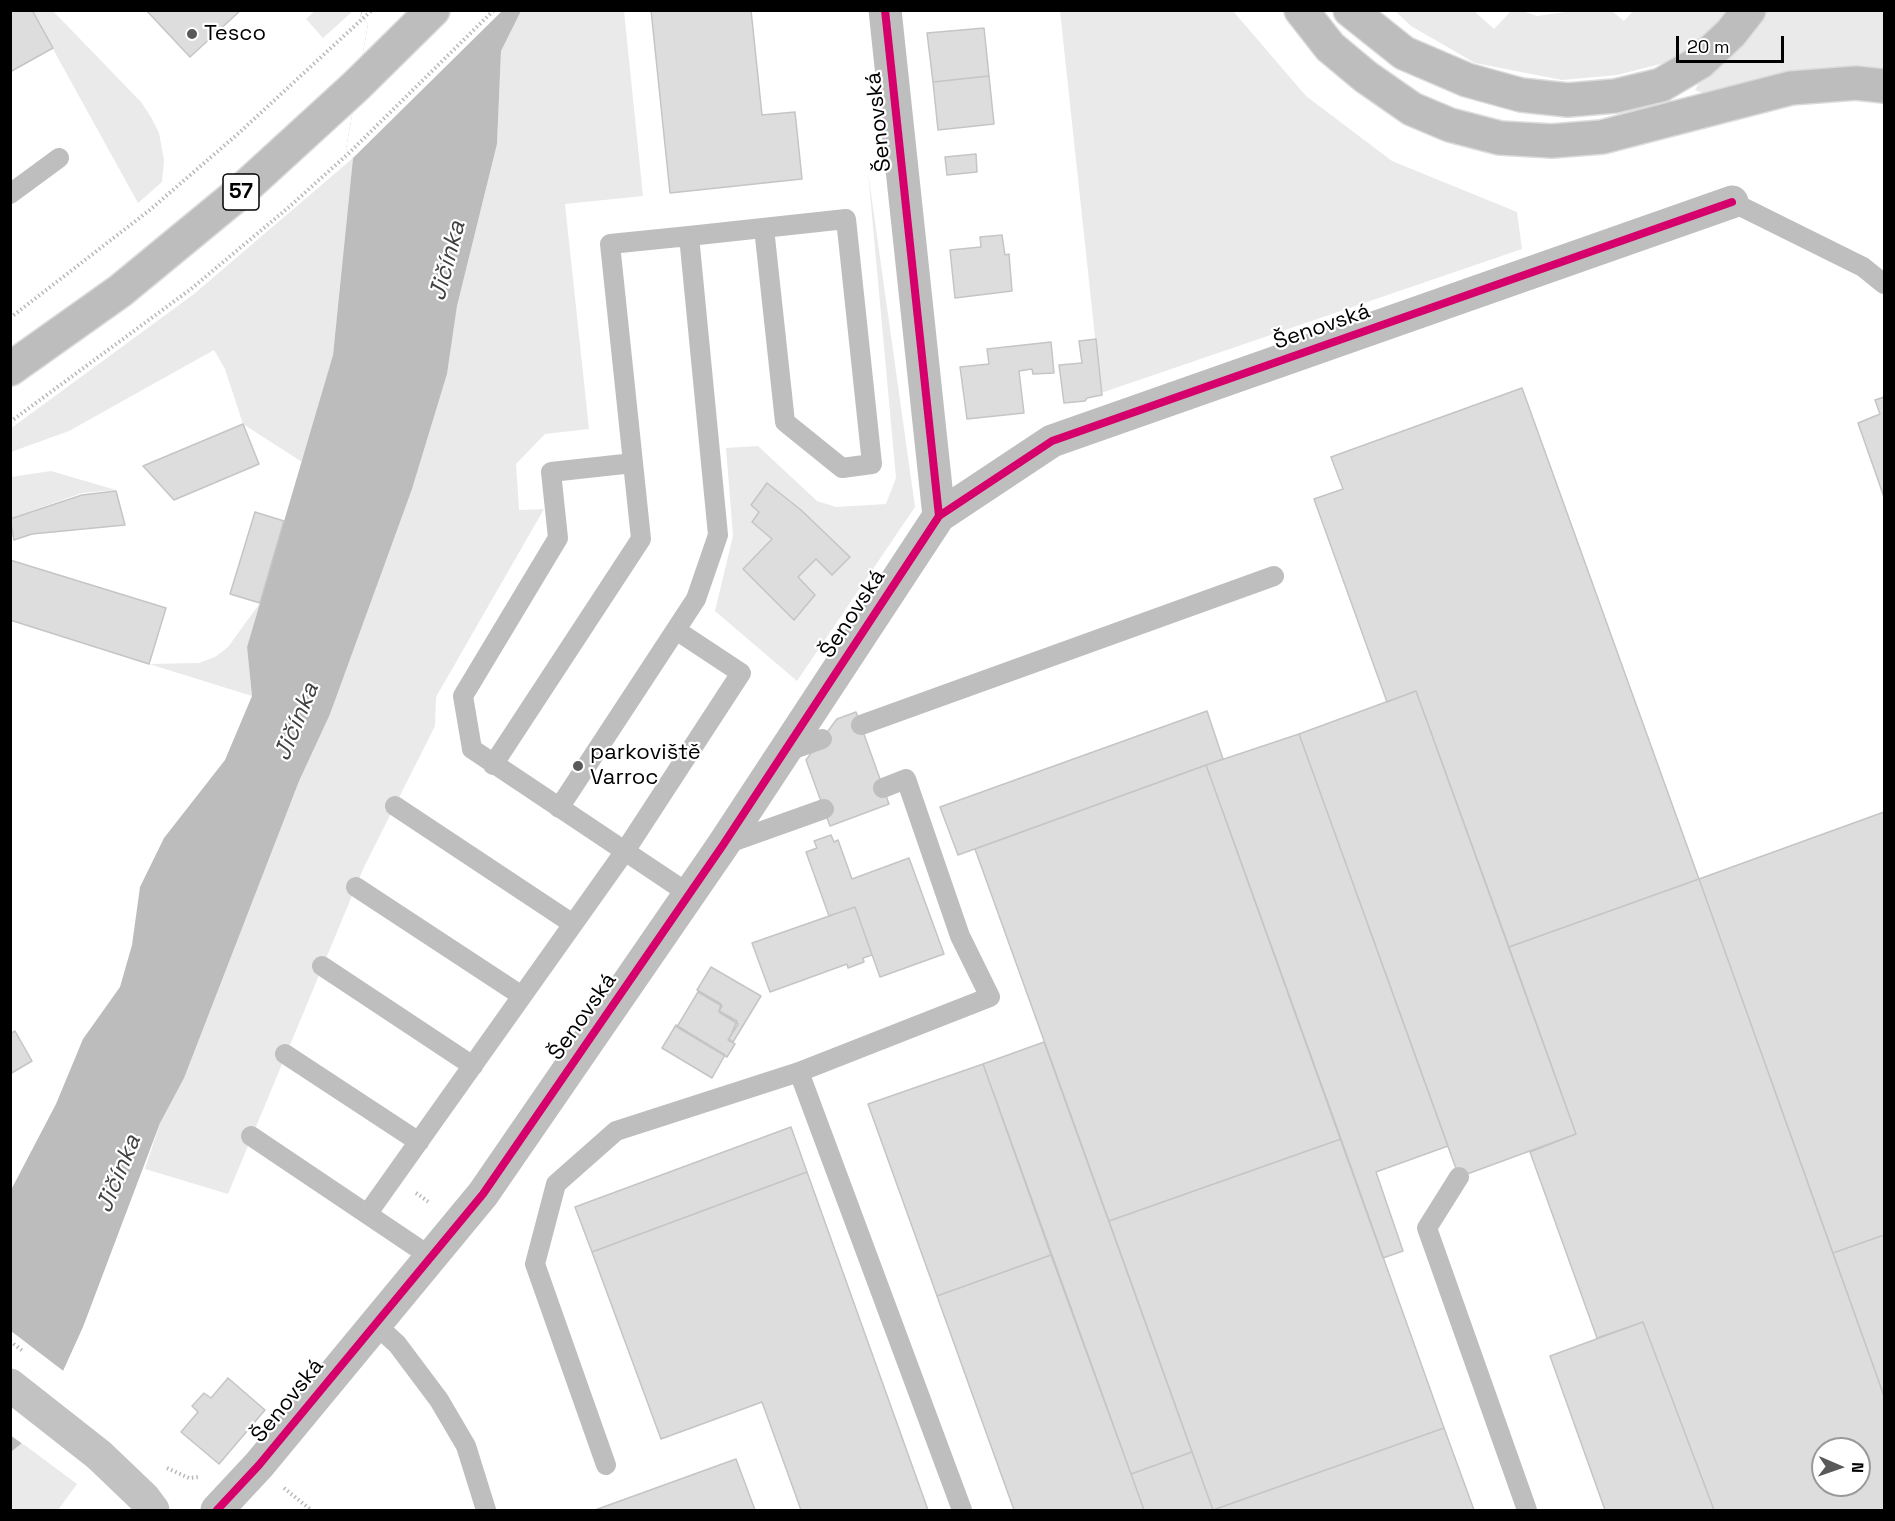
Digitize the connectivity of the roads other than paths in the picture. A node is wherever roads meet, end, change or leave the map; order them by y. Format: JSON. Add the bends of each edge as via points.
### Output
{"nodes":[{"id":1,"x":433,"y":10,"type":"edge"},
{"id":2,"x":885,"y":10,"type":"edge"},
{"id":3,"x":1301,"y":10,"type":"edge"},
{"id":4,"x":1350,"y":10,"type":"edge"},
{"id":5,"x":1749,"y":10,"type":"edge"},
{"id":6,"x":1884,"y":86,"type":"edge"},
{"id":7,"x":59,"y":158,"type":"dead end"},
{"id":8,"x":10,"y":194,"type":"edge"},
{"id":9,"x":1732,"y":202,"type":"joint"},
{"id":10,"x":764,"y":228,"type":"junction"},
{"id":11,"x":689,"y":236,"type":"junction"},
{"id":12,"x":1884,"y":284,"type":"edge"},
{"id":13,"x":10,"y":369,"type":"edge"},
{"id":14,"x":633,"y":464,"type":"junction"},
{"id":15,"x":939,"y":516,"type":"junction"},
{"id":16,"x":1274,"y":576,"type":"dead end"},
{"id":17,"x":676,"y":630,"type":"junction"},
{"id":18,"x":861,"y":725,"type":"dead end"},
{"id":19,"x":822,"y":739,"type":"dead end"},
{"id":20,"x":783,"y":753,"type":"junction"},
{"id":21,"x":493,"y":765,"type":"junction"},
{"id":22,"x":883,"y":788,"type":"dead end"},
{"id":23,"x":394,"y":806,"type":"dead end"},
{"id":24,"x":559,"y":808,"type":"junction"},
{"id":25,"x":824,"y":809,"type":"dead end"},
{"id":26,"x":723,"y":845,"type":"junction"},
{"id":27,"x":625,"y":851,"type":"junction"},
{"id":28,"x":356,"y":886,"type":"dead end"},
{"id":29,"x":689,"y":894,"type":"junction"},
{"id":30,"x":573,"y":924,"type":"junction"},
{"id":31,"x":322,"y":966,"type":"dead end"},
{"id":32,"x":522,"y":996,"type":"junction"},
{"id":33,"x":285,"y":1054,"type":"dead end"},
{"id":34,"x":473,"y":1066,"type":"junction"},
{"id":35,"x":799,"y":1072,"type":"junction"},
{"id":36,"x":251,"y":1136,"type":"dead end"},
{"id":37,"x":419,"y":1142,"type":"junction"},
{"id":38,"x":1459,"y":1177,"type":"dead end"},
{"id":39,"x":368,"y":1214,"type":"junction"},
{"id":40,"x":430,"y":1257,"type":"junction"},
{"id":41,"x":375,"y":1324,"type":"junction"},
{"id":42,"x":10,"y":1385,"type":"edge"},
{"id":43,"x":606,"y":1465,"type":"dead end"},
{"id":44,"x":153,"y":1510,"type":"edge"},
{"id":45,"x":217,"y":1510,"type":"edge"},
{"id":46,"x":486,"y":1510,"type":"edge"},
{"id":47,"x":962,"y":1510,"type":"edge"},
{"id":48,"x":1527,"y":1510,"type":"edge"}],
"edges":[{"from":1,"to":13,"type":"main road","number":"57","via":[[357,86],[193,232],[120,291]]},
{"from":2,"to":15,"type":"street","name":"Šenovská"},
{"from":3,"to":6,"type":"main road","via":[[1330,47],[1412,109],[1450,125],[1500,138],[1552,141],[1602,137],[1791,88],[1856,83]]},
{"from":4,"to":5,"type":"main road","via":[[1404,53],[1467,80],[1521,95],[1568,100],[1615,96],[1661,85],[1700,62]]},
{"from":7,"to":8,"type":"lane"},
{"from":9,"to":12,"type":"lane","via":[[1863,267]]},
{"from":9,"to":15,"type":"street","name":"Šenovská","via":[[1052,441]]},
{"from":10,"to":10,"type":"lane","via":[[785,422],[842,468],[872,464],[846,219]]},
{"from":10,"to":11,"type":"lane"},
{"from":11,"to":14,"type":"lane","via":[[610,244]]},
{"from":11,"to":17,"type":"lane","via":[[718,535],[696,599]]},
{"from":14,"to":21,"type":"lane","via":[[641,539]]},
{"from":14,"to":21,"type":"lane","via":[[551,472],[558,538],[463,696],[472,749]]},
{"from":15,"to":20,"type":"street","name":"Šenovská"},
{"from":16,"to":18,"type":"lane"},
{"from":17,"to":24,"type":"lane"},
{"from":17,"to":27,"type":"lane","via":[[741,673]]},
{"from":19,"to":20,"type":"lane"},
{"from":20,"to":26,"type":"street","name":"Šenovská"},
{"from":21,"to":24,"type":"lane"},
{"from":22,"to":35,"type":"lane","via":[[906,779],[960,936],[990,997]]},
{"from":23,"to":30,"type":"lane"},
{"from":24,"to":27,"type":"lane"},
{"from":25,"to":26,"type":"lane"},
{"from":26,"to":29,"type":"street","name":"Šenovská"},
{"from":27,"to":29,"type":"lane"},
{"from":27,"to":30,"type":"lane"},
{"from":28,"to":32,"type":"lane"},
{"from":29,"to":40,"type":"street","name":"Šenovská","via":[[483,1194]]},
{"from":30,"to":32,"type":"lane"},
{"from":31,"to":34,"type":"lane"},
{"from":32,"to":34,"type":"lane"},
{"from":33,"to":37,"type":"lane"},
{"from":34,"to":37,"type":"lane"},
{"from":35,"to":43,"type":"lane","via":[[616,1131],[556,1184],[535,1264]]},
{"from":35,"to":47,"type":"lane"},
{"from":36,"to":39,"type":"lane"},
{"from":37,"to":39,"type":"lane"},
{"from":38,"to":48,"type":"lane","via":[[1426,1228]]},
{"from":39,"to":40,"type":"lane"},
{"from":40,"to":41,"type":"street","name":"Šenovská"},
{"from":41,"to":45,"type":"street","name":"Šenovská"},
{"from":41,"to":46,"type":"lane","via":[[397,1344],[439,1400],[466,1446]]},
{"from":42,"to":44,"type":"street","via":[[99,1455]]}]}
